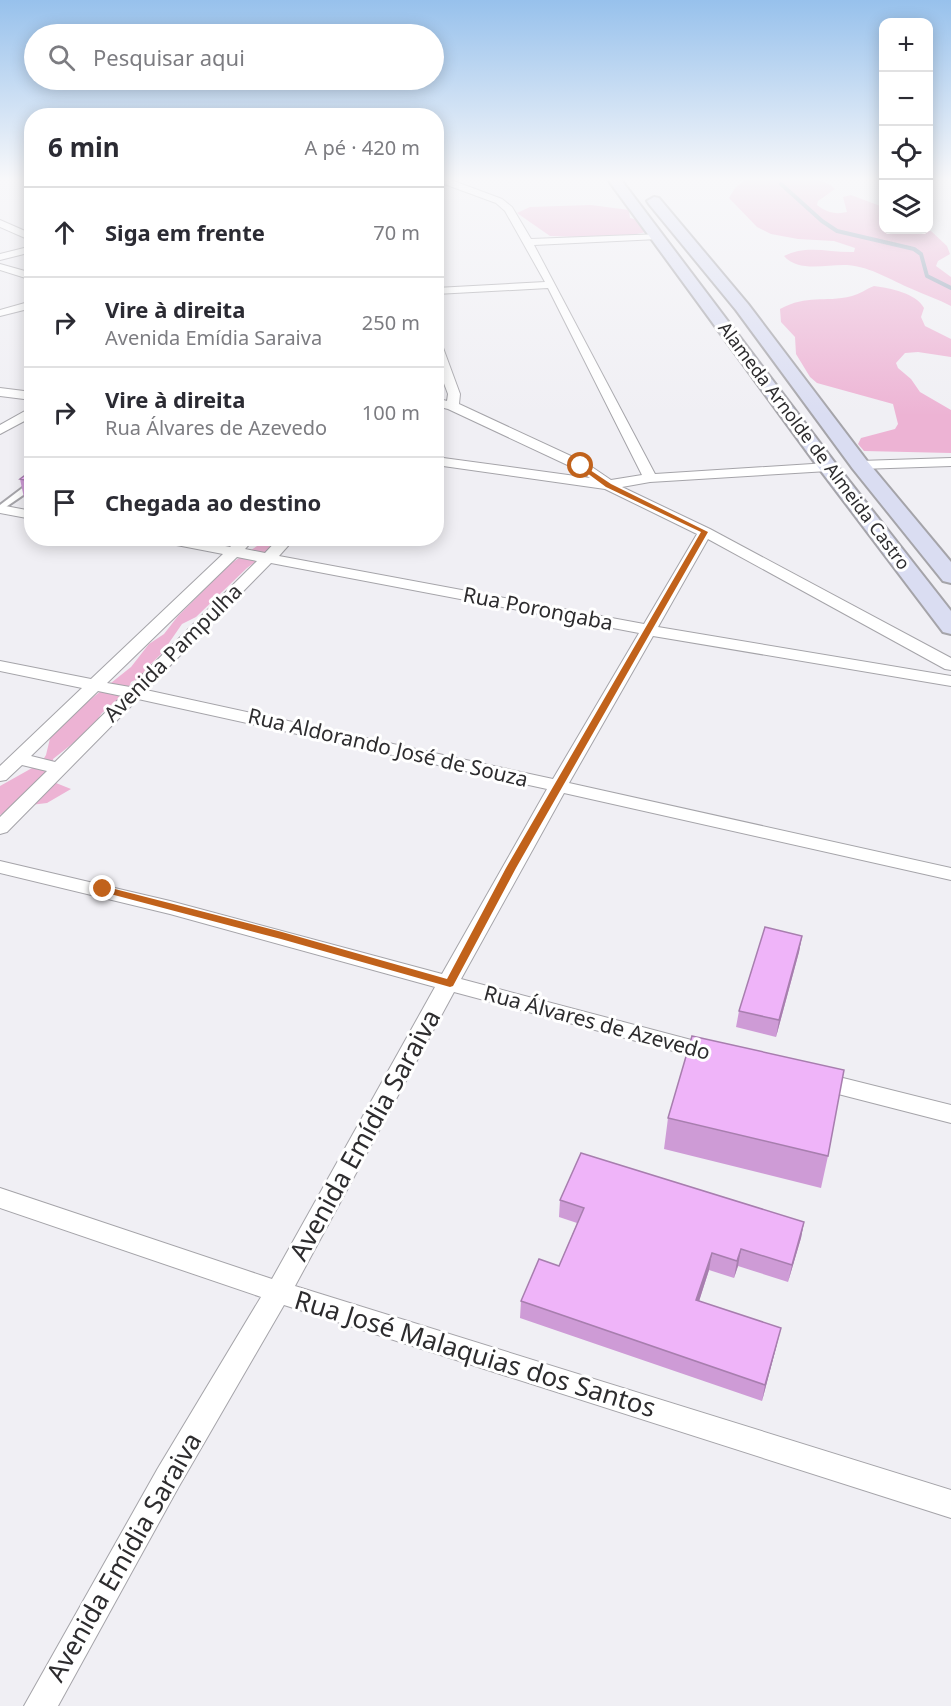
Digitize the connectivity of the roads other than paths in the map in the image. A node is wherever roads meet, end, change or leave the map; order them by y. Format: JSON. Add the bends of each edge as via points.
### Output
{"nodes":[{"id":1,"x":17,"y":257,"type":"edge"},
{"id":2,"x":535,"y":257,"type":"edge"},
{"id":3,"x":673,"y":257,"type":"edge"},
{"id":4,"x":700,"y":257,"type":"edge"},
{"id":5,"x":1,"y":265,"type":"edge"},
{"id":6,"x":24,"y":274,"type":"edge"},
{"id":7,"x":552,"y":285,"type":"junction"},
{"id":8,"x":444,"y":291,"type":"edge"},
{"id":9,"x":24,"y":306,"type":"edge"},
{"id":10,"x":0,"y":313,"type":"edge"},
{"id":11,"x":444,"y":367,"type":"edge"},
{"id":12,"x":801,"y":386,"type":"junction"},
{"id":13,"x":769,"y":388,"type":"junction"},
{"id":14,"x":0,"y":392,"type":"edge"},
{"id":15,"x":24,"y":395,"type":"edge"},
{"id":16,"x":444,"y":404,"type":"edge"},
{"id":17,"x":452,"y":406,"type":"junction"},
{"id":18,"x":24,"y":416,"type":"edge"},
{"id":19,"x":0,"y":430,"type":"edge"},
{"id":20,"x":444,"y":462,"type":"edge"},
{"id":21,"x":951,"y":462,"type":"edge"},
{"id":22,"x":860,"y":465,"type":"junction"},
{"id":23,"x":828,"y":467,"type":"junction"},
{"id":24,"x":650,"y":478,"type":"junction"},
{"id":25,"x":608,"y":485,"type":"junction"},
{"id":26,"x":24,"y":491,"type":"edge"},
{"id":27,"x":0,"y":509,"type":"edge"},
{"id":28,"x":24,"y":514,"type":"edge"},
{"id":29,"x":705,"y":532,"type":"junction"},
{"id":30,"x":204,"y":546,"type":"edge"},
{"id":31,"x":241,"y":546,"type":"edge"},
{"id":32,"x":280,"y":546,"type":"edge"},
{"id":33,"x":235,"y":552,"type":"junction"},
{"id":34,"x":269,"y":557,"type":"junction"},
{"id":35,"x":951,"y":576,"type":"edge"},
{"id":36,"x":951,"y":627,"type":"edge"},
{"id":37,"x":648,"y":630,"type":"junction"},
{"id":38,"x":951,"y":665,"type":"edge"},
{"id":39,"x":0,"y":666,"type":"edge"},
{"id":40,"x":951,"y":681,"type":"edge"},
{"id":41,"x":94,"y":686,"type":"junction"},
{"id":42,"x":133,"y":694,"type":"junction"},
{"id":43,"x":17,"y":758,"type":"junction"},
{"id":44,"x":58,"y":768,"type":"junction"},
{"id":45,"x":0,"y":776,"type":"edge"},
{"id":46,"x":558,"y":787,"type":"junction"},
{"id":47,"x":0,"y":828,"type":"edge"},
{"id":48,"x":0,"y":867,"type":"edge"},
{"id":49,"x":951,"y":874,"type":"edge"},
{"id":50,"x":450,"y":984,"type":"junction"},
{"id":51,"x":731,"y":1058,"type":"edge"},
{"id":52,"x":799,"y":1076,"type":"edge"},
{"id":53,"x":951,"y":1114,"type":"edge"},
{"id":54,"x":0,"y":1198,"type":"edge"},
{"id":55,"x":279,"y":1292,"type":"junction"},
{"id":56,"x":951,"y":1504,"type":"edge"},
{"id":57,"x":40,"y":1706,"type":"edge"}],
"edges":[{"from":1,"to":5,"type":"street"},
{"from":2,"to":7,"type":"street"},
{"from":3,"to":13,"type":"main road","name":"Alameda Arnolde de Almeida Castro"},
{"from":4,"to":12,"type":"main road","name":"Alameda Arnolde de Almeida Castro"},
{"from":5,"to":6,"type":"street"},
{"from":7,"to":8,"type":"street"},
{"from":7,"to":24,"type":"street"},
{"from":9,"to":10,"type":"street"},
{"from":11,"to":17,"type":"street","via":[[454,394]]},
{"from":12,"to":13,"type":"main road"},
{"from":12,"to":22,"type":"main road","name":"Alameda Arnolde de Almeida Castro"},
{"from":13,"to":23,"type":"main road","name":"Alameda Arnolde de Almeida Castro"},
{"from":14,"to":15,"type":"street"},
{"from":16,"to":17,"type":"street"},
{"from":17,"to":25,"type":"street","via":[[581,466]]},
{"from":18,"to":19,"type":"street"},
{"from":20,"to":25,"type":"street"},
{"from":21,"to":22,"type":"street"},
{"from":22,"to":35,"type":"main road","name":"Alameda Arnolde de Almeida Castro"},
{"from":23,"to":24,"type":"street"},
{"from":23,"to":36,"type":"main road","name":"Alameda Arnolde de Almeida Castro"},
{"from":24,"to":25,"type":"street"},
{"from":25,"to":29,"type":"street"},
{"from":26,"to":27,"type":"lane"},
{"from":27,"to":28,"type":"street"},
{"from":29,"to":37,"type":"street","name":"Avenida Emídia Saraiva"},
{"from":29,"to":38,"type":"street"},
{"from":30,"to":33,"type":"street","name":"Rua Porongaba"},
{"from":31,"to":33,"type":"street","name":"Avenida Pampulha"},
{"from":32,"to":34,"type":"street","name":"Avenida Pampulha"},
{"from":33,"to":34,"type":"street","name":"Rua Porongaba"},
{"from":33,"to":41,"type":"street","name":"Avenida Pampulha"},
{"from":34,"to":37,"type":"street","name":"Rua Porongaba"},
{"from":34,"to":42,"type":"street","name":"Avenida Pampulha"},
{"from":37,"to":40,"type":"street","name":"Rua Porongaba"},
{"from":37,"to":46,"type":"street","name":"Avenida Emídia Saraiva"},
{"from":39,"to":41,"type":"street","name":"Rua Aldorando José de Souza"},
{"from":41,"to":42,"type":"street","name":"Rua Aldorando José de Souza"},
{"from":41,"to":43,"type":"street","name":"Avenida Pampulha"},
{"from":42,"to":44,"type":"street","name":"Avenida Pampulha"},
{"from":42,"to":46,"type":"street","name":"Rua Aldorando José de Souza"},
{"from":43,"to":44,"type":"street"},
{"from":43,"to":45,"type":"street","name":"Avenida Pampulha"},
{"from":44,"to":47,"type":"street","name":"Avenida Pampulha"},
{"from":46,"to":49,"type":"street","name":"Rua Aldorando José de Souza"},
{"from":46,"to":50,"type":"street","name":"Avenida Emídia Saraiva"},
{"from":48,"to":50,"type":"street","name":"Rua Álvares de Azevedo","via":[[103,889]]},
{"from":50,"to":51,"type":"street","name":"Rua Álvares de Azevedo"},
{"from":50,"to":55,"type":"street","name":"Avenida Emídia Saraiva"},
{"from":52,"to":53,"type":"street"},
{"from":54,"to":55,"type":"street","name":"Rua José Malaquias dos Santos"},
{"from":55,"to":56,"type":"street","name":"Rua José Malaquias dos Santos"},
{"from":55,"to":57,"type":"street","name":"Avenida Emídia Saraiva","via":[[168,1478]]}]}
